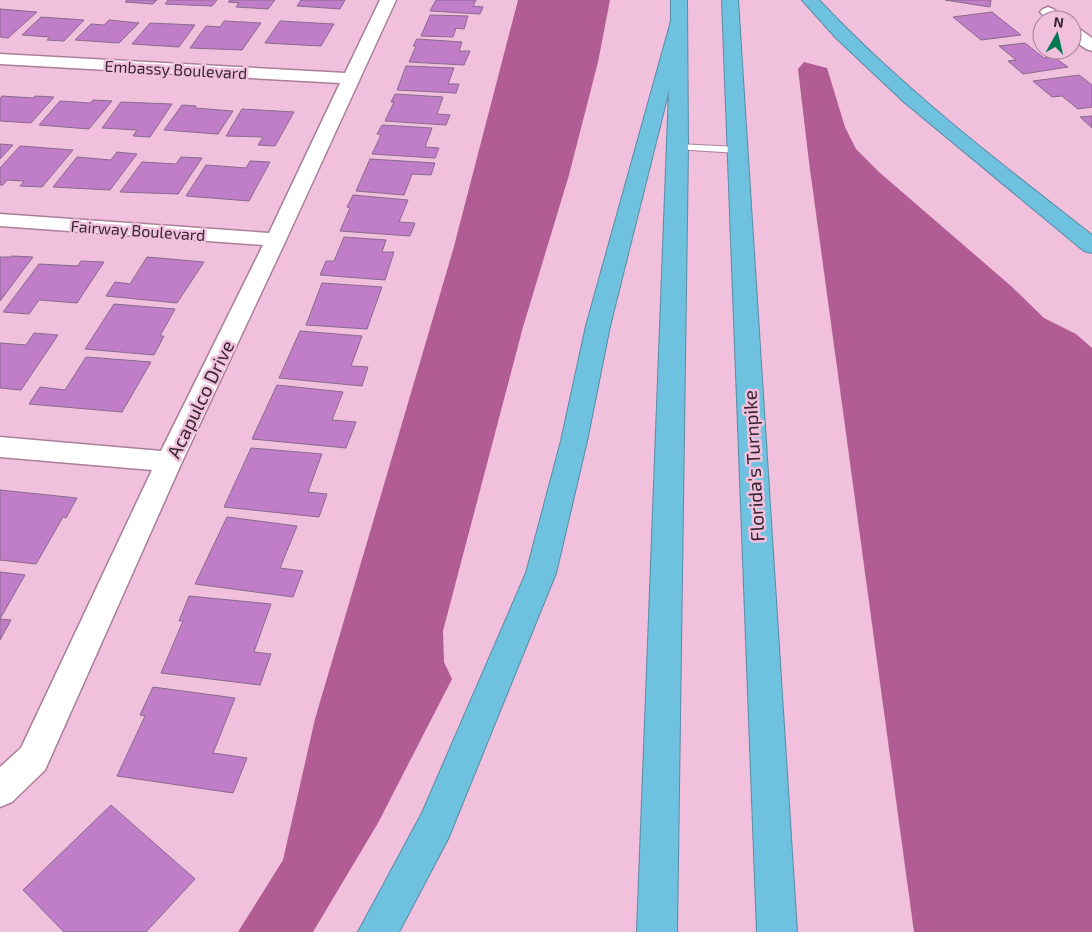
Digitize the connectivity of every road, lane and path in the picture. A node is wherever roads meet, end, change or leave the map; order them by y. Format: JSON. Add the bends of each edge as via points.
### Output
{"nodes":[{"id":1,"x":388,"y":0,"type":"edge"},
{"id":2,"x":730,"y":0,"type":"edge"},
{"id":3,"x":810,"y":0,"type":"edge"},
{"id":4,"x":679,"y":11,"type":"edge"},
{"id":5,"x":0,"y":59,"type":"edge"},
{"id":6,"x":0,"y":69,"type":"edge"},
{"id":7,"x":349,"y":84,"type":"junction"},
{"id":8,"x":678,"y":147,"type":"junction"},
{"id":9,"x":738,"y":150,"type":"junction"},
{"id":10,"x":0,"y":220,"type":"edge"},
{"id":11,"x":276,"y":240,"type":"junction"},
{"id":12,"x":1092,"y":246,"type":"edge"},
{"id":13,"x":0,"y":447,"type":"edge"},
{"id":14,"x":169,"y":462,"type":"junction"},
{"id":15,"x":0,"y":790,"type":"edge"},
{"id":16,"x":378,"y":932,"type":"edge"},
{"id":17,"x":657,"y":932,"type":"edge"},
{"id":18,"x":777,"y":932,"type":"edge"}],
"edges":[{"from":1,"to":7,"type":"street","name":"Acapulco Drive"},
{"from":2,"to":9,"type":"highway","name":"Florida's Turnpike"},
{"from":3,"to":12,"type":"highway","via":[[869,62]]},
{"from":4,"to":8,"type":"highway"},
{"from":4,"to":16,"type":"highway","via":[[598,326],[574,441],[541,572],[435,826]]},
{"from":5,"to":7,"type":"street","name":"Embassy Boulevard"},
{"from":6,"to":7,"type":"street"},
{"from":7,"to":11,"type":"street","name":"Acapulco Drive"},
{"from":8,"to":9,"type":"lane"},
{"from":8,"to":17,"type":"highway"},
{"from":9,"to":18,"type":"highway","name":"Florida's Turnpike"},
{"from":10,"to":11,"type":"street","name":"Fairway Boulevard"},
{"from":11,"to":14,"type":"street","name":"Acapulco Drive"},
{"from":13,"to":14,"type":"street"},
{"from":14,"to":15,"type":"street","name":"Acapulco Drive","via":[[33,759]]}]}
